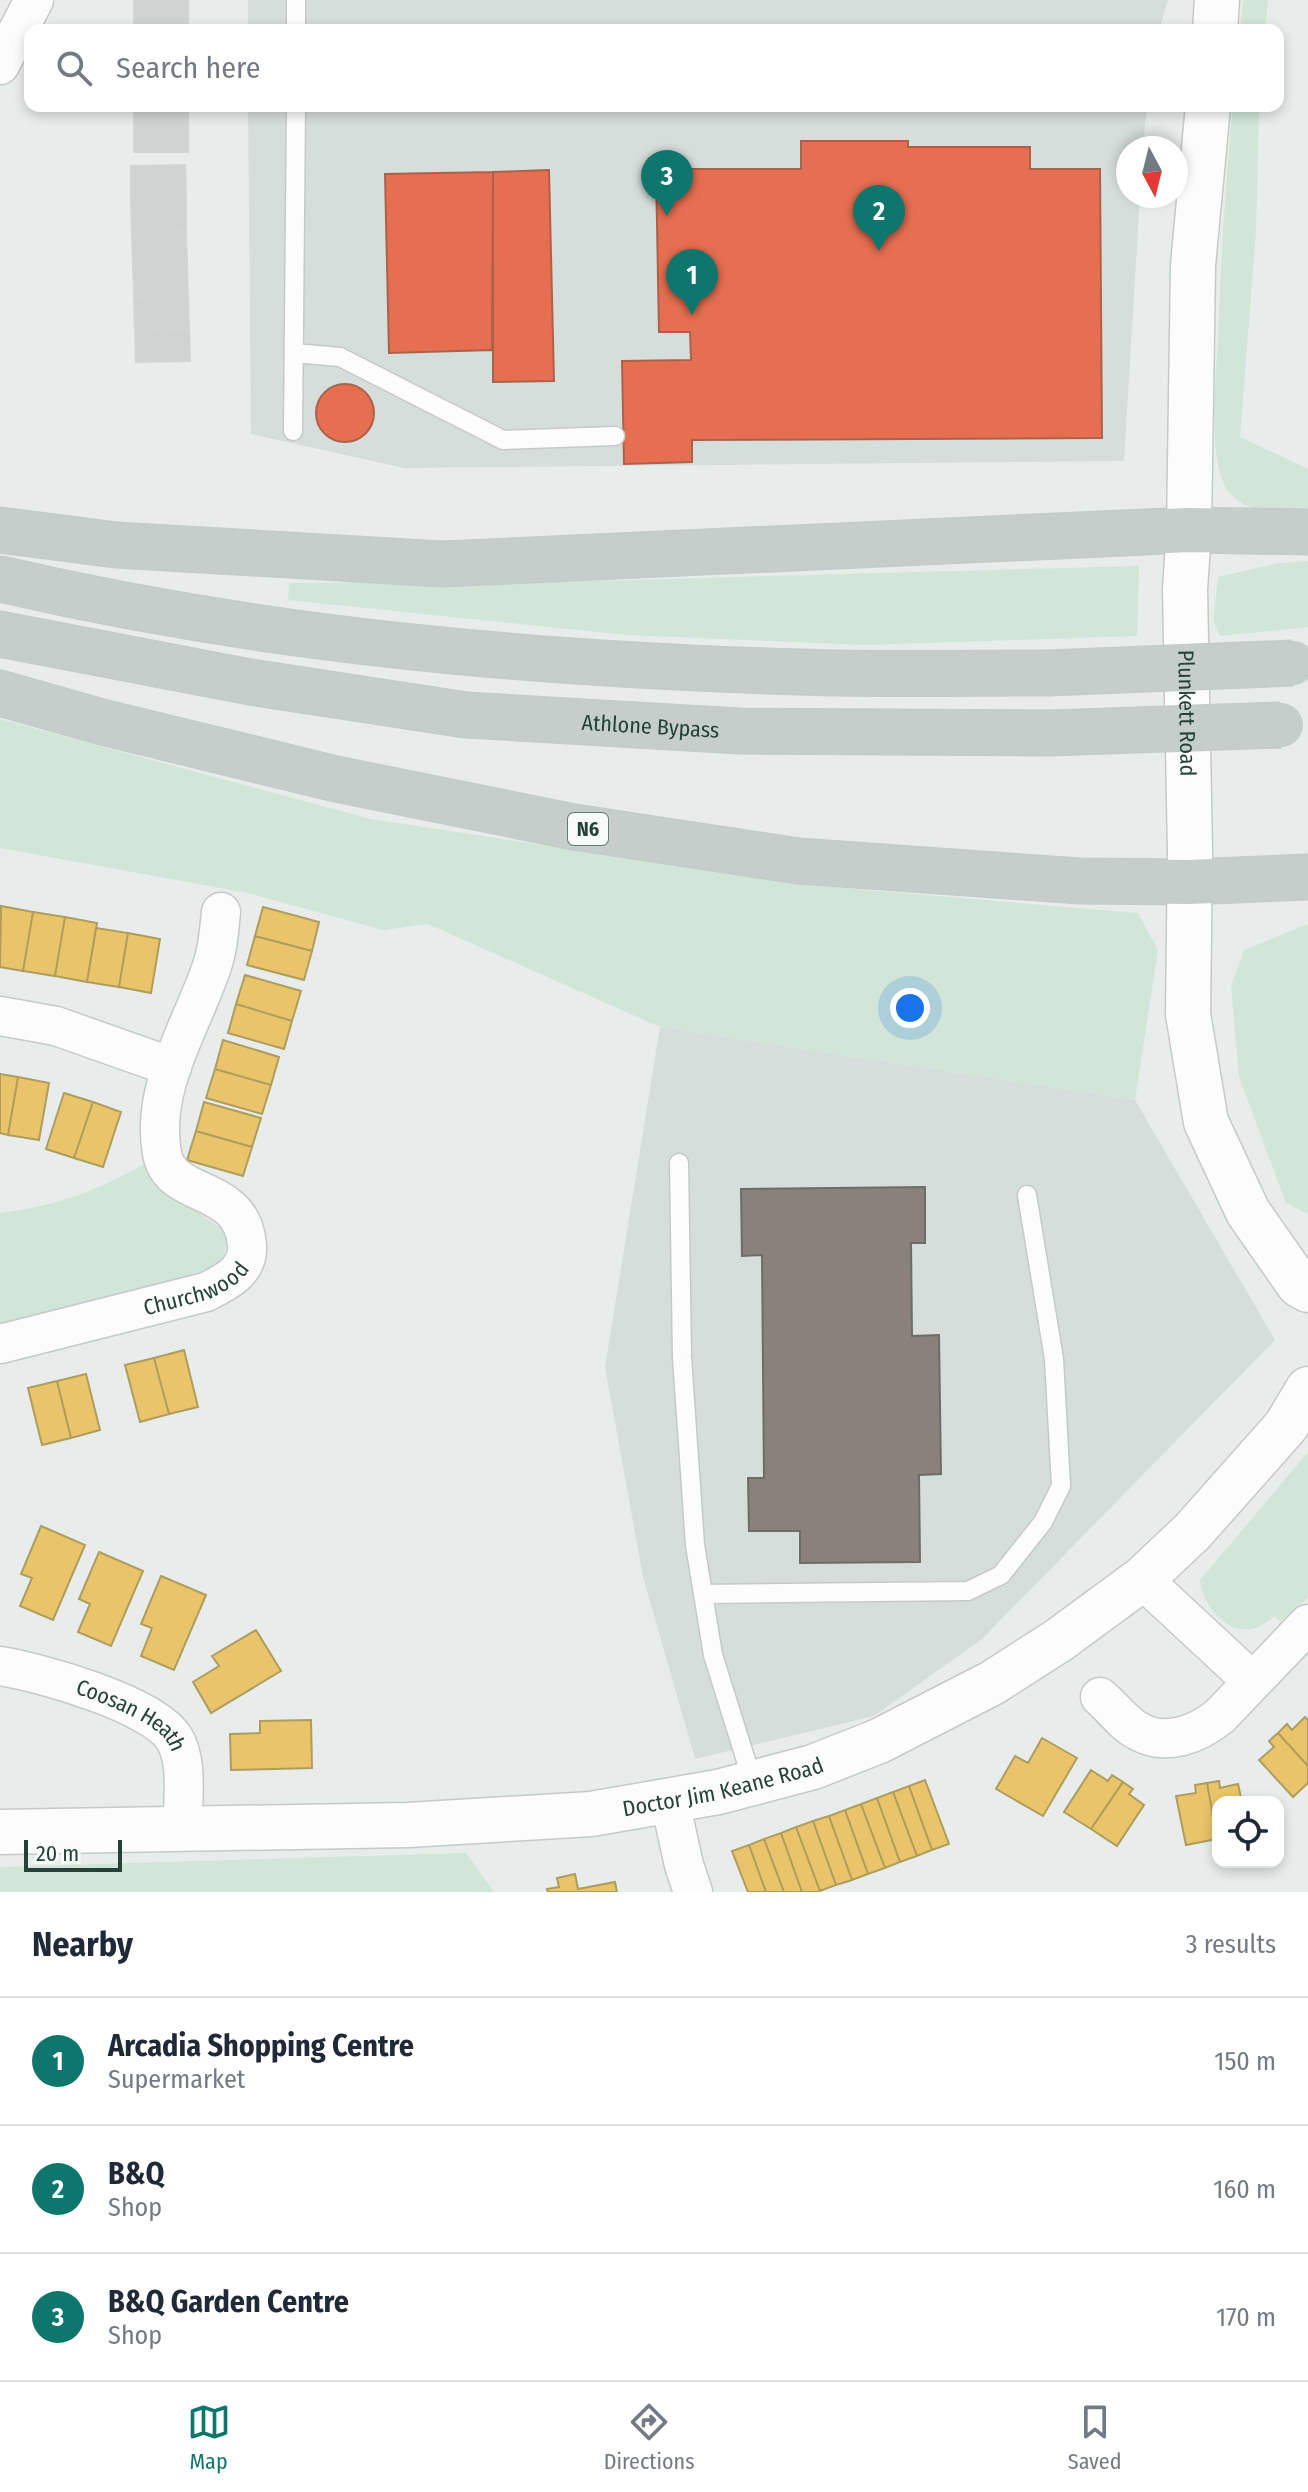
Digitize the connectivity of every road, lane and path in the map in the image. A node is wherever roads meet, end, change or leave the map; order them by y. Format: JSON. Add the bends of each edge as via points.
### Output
{"nodes":[{"id":1,"x":34,"y":0,"type":"edge"},
{"id":2,"x":296,"y":0,"type":"edge"},
{"id":3,"x":1217,"y":0,"type":"edge"},
{"id":4,"x":296,"y":24,"type":"edge"},
{"id":5,"x":1215,"y":24,"type":"edge"},
{"id":6,"x":0,"y":65,"type":"edge"},
{"id":7,"x":296,"y":112,"type":"edge"},
{"id":8,"x":1207,"y":112,"type":"edge"},
{"id":9,"x":294,"y":353,"type":"junction"},
{"id":10,"x":293,"y":431,"type":"dead end"},
{"id":11,"x":615,"y":436,"type":"dead end"},
{"id":12,"x":0,"y":530,"type":"edge"},
{"id":13,"x":1189,"y":530,"type":"junction"},
{"id":14,"x":1308,"y":532,"type":"edge"},
{"id":15,"x":0,"y":579,"type":"edge"},
{"id":16,"x":0,"y":634,"type":"edge"},
{"id":17,"x":1300,"y":662,"type":"edge"},
{"id":18,"x":0,"y":693,"type":"edge"},
{"id":19,"x":1294,"y":724,"type":"edge"},
{"id":20,"x":1308,"y":877,"type":"edge"},
{"id":21,"x":1189,"y":882,"type":"junction"},
{"id":22,"x":221,"y":912,"type":"dead end"},
{"id":23,"x":0,"y":1016,"type":"edge"},
{"id":24,"x":172,"y":1067,"type":"junction"},
{"id":25,"x":679,"y":1163,"type":"dead end"},
{"id":26,"x":1027,"y":1195,"type":"dead end"},
{"id":27,"x":1308,"y":1290,"type":"edge"},
{"id":28,"x":0,"y":1344,"type":"edge"},
{"id":29,"x":1308,"y":1389,"type":"edge"},
{"id":30,"x":1142,"y":1579,"type":"junction"},
{"id":31,"x":703,"y":1594,"type":"junction"},
{"id":32,"x":1308,"y":1624,"type":"edge"},
{"id":33,"x":0,"y":1666,"type":"edge"},
{"id":34,"x":1252,"y":1681,"type":"junction"},
{"id":35,"x":1100,"y":1697,"type":"dead end"},
{"id":36,"x":753,"y":1783,"type":"junction"},
{"id":37,"x":670,"y":1802,"type":"junction"},
{"id":38,"x":183,"y":1829,"type":"junction"},
{"id":39,"x":0,"y":1832,"type":"edge"},
{"id":40,"x":693,"y":1892,"type":"edge"}],
"edges":[{"from":1,"to":6,"type":"street"},
{"from":2,"to":4,"type":"lane"},
{"from":3,"to":5,"type":"street"},
{"from":7,"to":9,"type":"lane"},
{"from":8,"to":13,"type":"street","name":"Plunkett Road","via":[[1193,265]]},
{"from":9,"to":10,"type":"lane"},
{"from":9,"to":11,"type":"lane","via":[[340,357],[503,440]]},
{"from":12,"to":13,"type":"highway","via":[[116,545],[442,564]]},
{"from":13,"to":14,"type":"highway"},
{"from":13,"to":21,"type":"street","name":"Plunkett Road"},
{"from":15,"to":17,"type":"highway","bridge":true,"via":[[99,602],[300,634],[521,657],[800,672],[1048,673]]},
{"from":16,"to":19,"type":"highway","name":"Athlone Bypass","bridge":true,"via":[[250,682],[466,715],[739,731],[1050,733]]},
{"from":18,"to":21,"type":"highway","number":"N6","via":[[336,779],[574,827],[799,861],[1080,881]]},
{"from":20,"to":21,"type":"highway","number":"N6"},
{"from":21,"to":27,"type":"street","name":"Plunkett Road","via":[[1188,1014],[1206,1122],[1248,1212],[1299,1285]]},
{"from":22,"to":24,"type":"street","name":"Churchwood","via":[[212,965]]},
{"from":23,"to":24,"type":"street","via":[[56,1026]]},
{"from":24,"to":28,"type":"street","name":"Churchwood","via":[[160,1114],[164,1162],[171,1175],[224,1201],[236,1213],[245,1230],[245,1262],[231,1278],[206,1292]]},
{"from":25,"to":31,"type":"lane","via":[[682,1357]]},
{"from":26,"to":31,"type":"lane","via":[[1054,1359],[1061,1486],[1043,1522],[1001,1575],[968,1591]]},
{"from":29,"to":30,"type":"street","name":"Doctor Jim Keane Road","via":[[1286,1426],[1192,1532]]},
{"from":30,"to":34,"type":"street"},
{"from":30,"to":36,"type":"street","name":"Doctor Jim Keane Road","via":[[1059,1640],[947,1707],[851,1753]]},
{"from":31,"to":36,"type":"lane","via":[[713,1655]]},
{"from":32,"to":34,"type":"street"},
{"from":33,"to":38,"type":"street","name":"Coosan Heath","via":[[95,1692],[165,1727],[174,1738],[182,1771]]},
{"from":34,"to":35,"type":"street","via":[[1205,1728],[1180,1737],[1138,1731]]},
{"from":36,"to":37,"type":"street","name":"Doctor Jim Keane Road"},
{"from":37,"to":38,"type":"street","name":"Doctor Jim Keane Road","via":[[591,1814],[470,1822]]},
{"from":37,"to":40,"type":"street"},
{"from":38,"to":39,"type":"street","name":"Doctor Jim Keane Road"}]}
